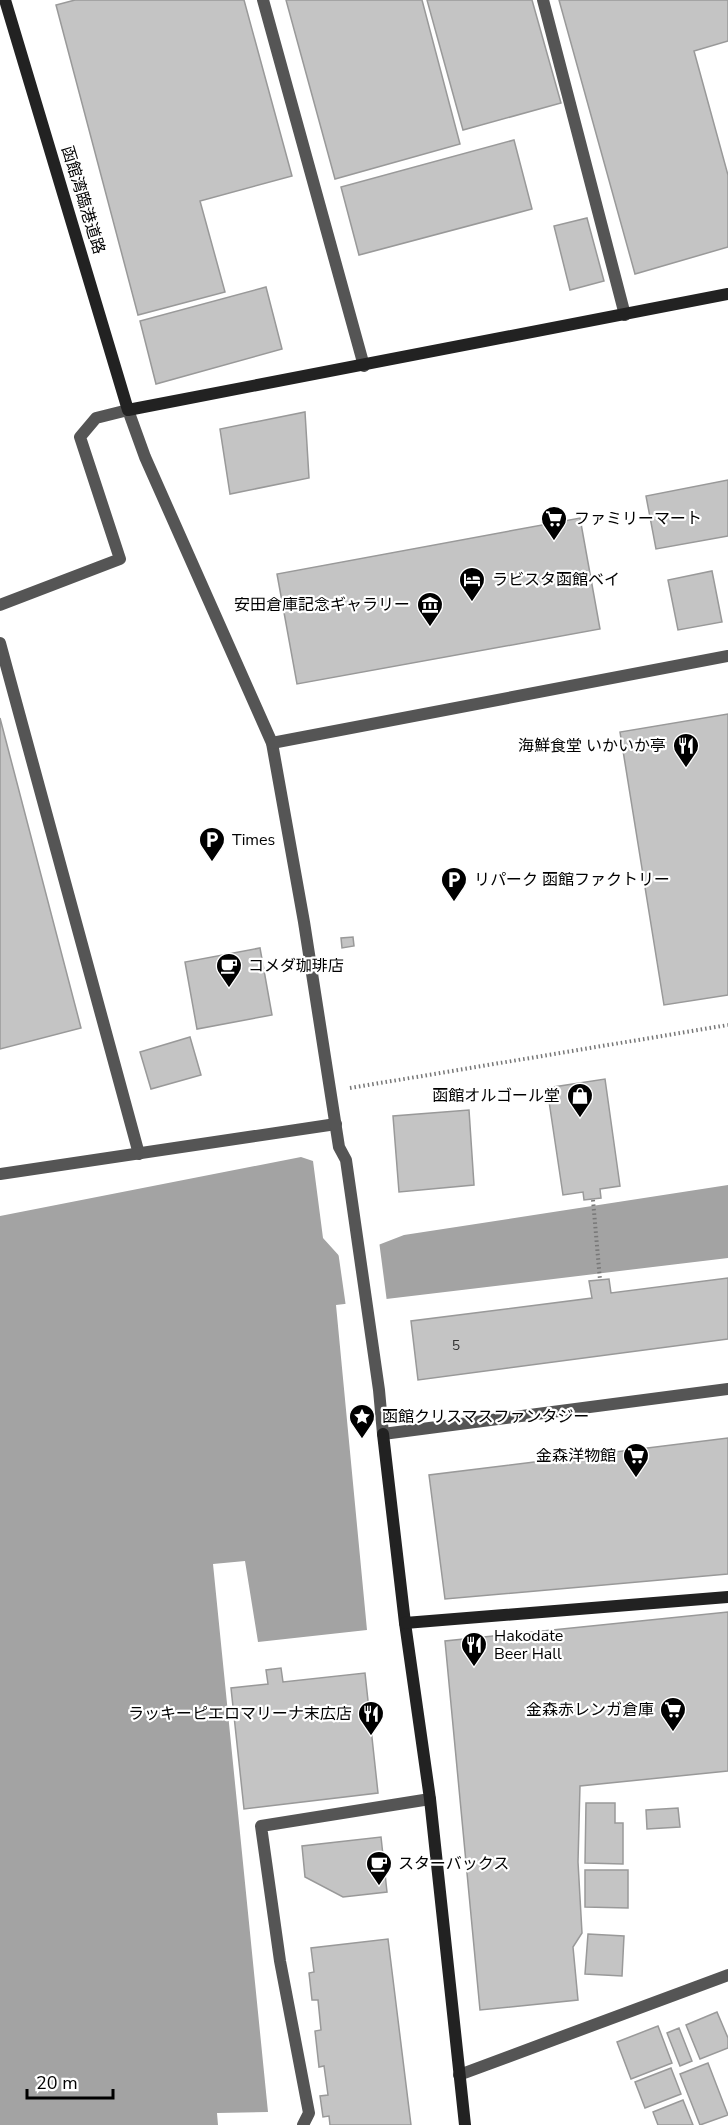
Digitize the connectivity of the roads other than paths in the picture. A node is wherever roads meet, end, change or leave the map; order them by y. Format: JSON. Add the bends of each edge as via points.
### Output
{"nodes":[{"id":1,"x":5,"y":0,"type":"edge"},
{"id":2,"x":263,"y":0,"type":"edge"},
{"id":3,"x":543,"y":0,"type":"edge"},
{"id":4,"x":728,"y":294,"type":"edge"},
{"id":5,"x":625,"y":315,"type":"junction"},
{"id":6,"x":364,"y":366,"type":"junction"},
{"id":7,"x":128,"y":410,"type":"junction"},
{"id":8,"x":0,"y":605,"type":"edge"},
{"id":9,"x":0,"y":643,"type":"edge"},
{"id":10,"x":728,"y":656,"type":"edge"},
{"id":11,"x":272,"y":743,"type":"junction"},
{"id":12,"x":336,"y":1124,"type":"junction"},
{"id":13,"x":139,"y":1154,"type":"junction"},
{"id":14,"x":0,"y":1174,"type":"edge"},
{"id":15,"x":728,"y":1389,"type":"edge"},
{"id":16,"x":383,"y":1434,"type":"junction"},
{"id":17,"x":728,"y":1597,"type":"edge"},
{"id":18,"x":405,"y":1623,"type":"junction"},
{"id":19,"x":430,"y":1799,"type":"junction"},
{"id":20,"x":728,"y":1975,"type":"edge"},
{"id":21,"x":459,"y":2075,"type":"junction"},
{"id":22,"x":303,"y":2125,"type":"edge"},
{"id":23,"x":465,"y":2125,"type":"edge"}],
"edges":[{"from":1,"to":7,"type":"street","name":"函館湾臨港道路"},
{"from":2,"to":6,"type":"street"},
{"from":3,"to":5,"type":"street"},
{"from":4,"to":5,"type":"street"},
{"from":5,"to":6,"type":"street"},
{"from":6,"to":7,"type":"street"},
{"from":7,"to":8,"type":"street","via":[[96,418],[80,437],[120,559]]},
{"from":7,"to":11,"type":"street","via":[[145,457]]},
{"from":9,"to":13,"type":"street"},
{"from":10,"to":11,"type":"street"},
{"from":11,"to":12,"type":"street"},
{"from":12,"to":13,"type":"street"},
{"from":12,"to":16,"type":"street","via":[[339,1147],[346,1160]]},
{"from":13,"to":14,"type":"street"},
{"from":15,"to":16,"type":"street"},
{"from":16,"to":18,"type":"street"},
{"from":17,"to":18,"type":"street"},
{"from":18,"to":19,"type":"street"},
{"from":19,"to":21,"type":"street"},
{"from":19,"to":22,"type":"street","via":[[261,1826],[280,1961],[309,2113]]},
{"from":20,"to":21,"type":"street"},
{"from":21,"to":23,"type":"street"}]}
